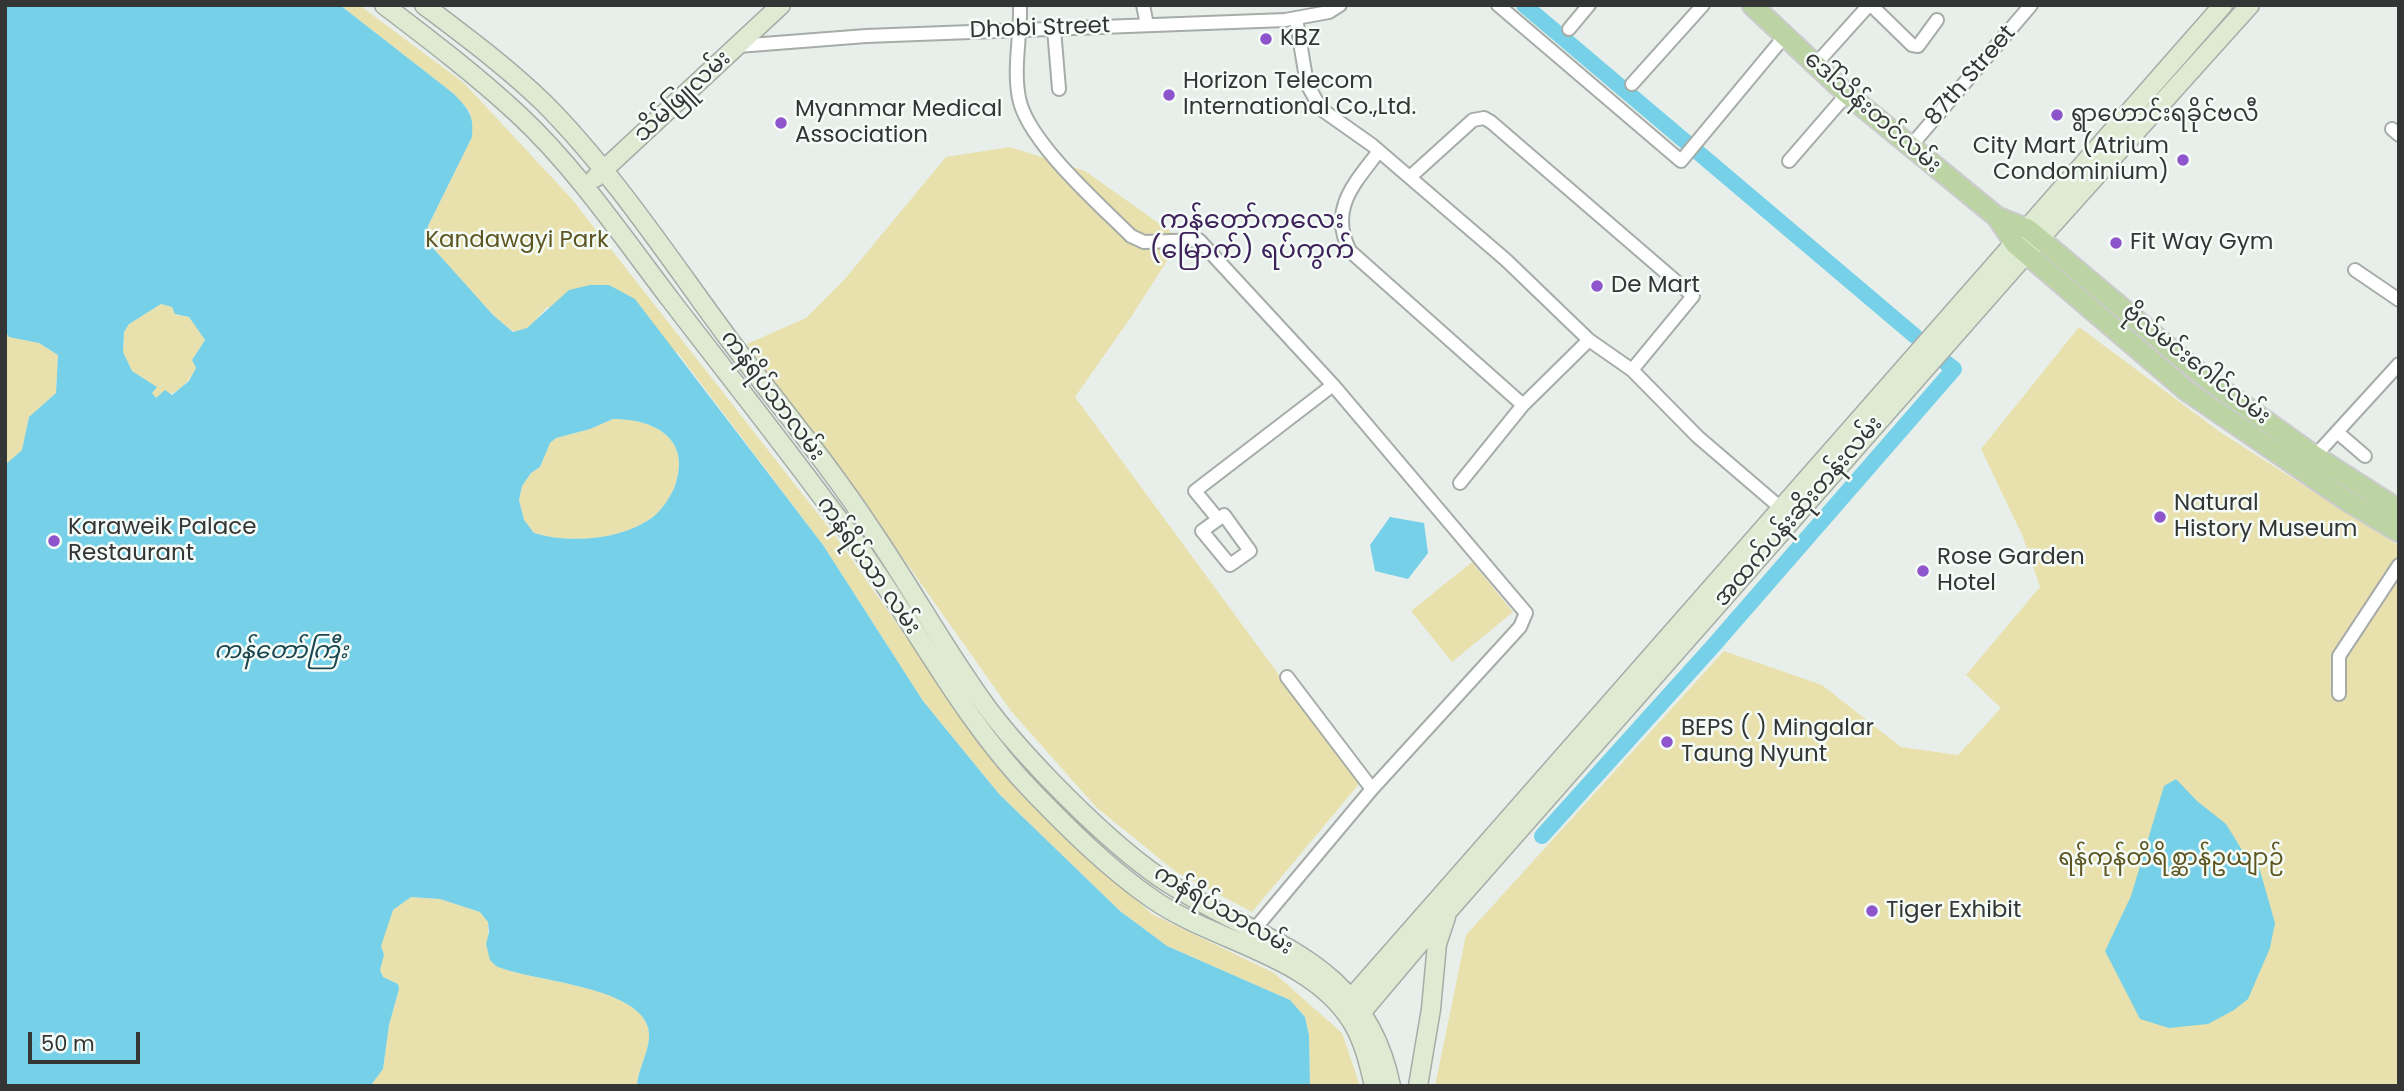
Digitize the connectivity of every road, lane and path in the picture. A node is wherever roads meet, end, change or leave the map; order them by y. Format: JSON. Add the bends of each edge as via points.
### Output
{"nodes":[{"id":1,"x":384,"y":5,"type":"edge"},
{"id":2,"x":424,"y":5,"type":"edge"},
{"id":3,"x":781,"y":5,"type":"edge"},
{"id":4,"x":1020,"y":5,"type":"edge"},
{"id":5,"x":1143,"y":5,"type":"edge"},
{"id":6,"x":1498,"y":5,"type":"edge"},
{"id":7,"x":1589,"y":5,"type":"edge"},
{"id":8,"x":1703,"y":5,"type":"edge"},
{"id":9,"x":1752,"y":5,"type":"edge"},
{"id":10,"x":1870,"y":5,"type":"edge"},
{"id":11,"x":2031,"y":5,"type":"edge"},
{"id":12,"x":2224,"y":5,"type":"edge"},
{"id":13,"x":2250,"y":5,"type":"edge"},
{"id":14,"x":1330,"y":7,"type":"edge"},
{"id":15,"x":1296,"y":18,"type":"junction"},
{"id":16,"x":1937,"y":20,"type":"dead end"},
{"id":17,"x":1147,"y":25,"type":"junction"},
{"id":18,"x":1054,"y":29,"type":"junction"},
{"id":19,"x":1569,"y":29,"type":"dead end"},
{"id":20,"x":1021,"y":30,"type":"junction"},
{"id":21,"x":1784,"y":37,"type":"junction"},
{"id":22,"x":738,"y":46,"type":"junction"},
{"id":23,"x":1815,"y":65,"type":"junction"},
{"id":24,"x":1632,"y":84,"type":"dead end"},
{"id":25,"x":1059,"y":89,"type":"dead end"},
{"id":26,"x":1847,"y":94,"type":"junction"},
{"id":27,"x":2158,"y":94,"type":"junction"},
{"id":28,"x":1910,"y":147,"type":"junction"},
{"id":29,"x":1379,"y":151,"type":"junction"},
{"id":30,"x":1789,"y":161,"type":"dead end"},
{"id":31,"x":603,"y":171,"type":"junction"},
{"id":32,"x":1410,"y":177,"type":"junction"},
{"id":33,"x":584,"y":187,"type":"junction"},
{"id":34,"x":1997,"y":217,"type":"junction"},
{"id":35,"x":2035,"y":234,"type":"junction"},
{"id":36,"x":2021,"y":249,"type":"junction"},
{"id":37,"x":2355,"y":270,"type":"dead end"},
{"id":38,"x":2399,"y":300,"type":"edge"},
{"id":39,"x":1589,"y":340,"type":"junction"},
{"id":40,"x":2399,"y":364,"type":"edge"},
{"id":41,"x":1632,"y":370,"type":"junction"},
{"id":42,"x":1333,"y":385,"type":"junction"},
{"id":43,"x":1523,"y":405,"type":"junction"},
{"id":44,"x":2337,"y":432,"type":"junction"},
{"id":45,"x":2365,"y":456,"type":"dead end"},
{"id":46,"x":2319,"y":467,"type":"junction"},
{"id":47,"x":1460,"y":482,"type":"dead end"},
{"id":48,"x":2399,"y":510,"type":"edge"},
{"id":49,"x":1787,"y":514,"type":"junction"},
{"id":50,"x":1218,"y":519,"type":"dead end"},
{"id":51,"x":2399,"y":532,"type":"edge"},
{"id":52,"x":2399,"y":565,"type":"edge"},
{"id":53,"x":1287,"y":677,"type":"dead end"},
{"id":54,"x":2339,"y":694,"type":"dead end"},
{"id":55,"x":1372,"y":789,"type":"junction"},
{"id":56,"x":1487,"y":854,"type":"junction"},
{"id":57,"x":1448,"y":910,"type":"junction"},
{"id":58,"x":1253,"y":931,"type":"junction"},
{"id":59,"x":1352,"y":1010,"type":"junction"},
{"id":60,"x":1374,"y":1086,"type":"edge"},
{"id":61,"x":1391,"y":1086,"type":"edge"},
{"id":62,"x":1418,"y":1086,"type":"edge"}],
"edges":[{"from":1,"to":33,"type":"main road","name":"ကန်ရိပ်သာ လမ်း","via":[[520,116]]},
{"from":2,"to":31,"type":"main road","name":"ကန်ရိပ်သာလမ်း","via":[[544,104]]},
{"from":3,"to":22,"type":"main road","name":"သိမ်ဖြူလမ်း"},
{"from":4,"to":20,"type":"street"},
{"from":5,"to":17,"type":"street"},
{"from":6,"to":21,"type":"street","via":[[1681,161]]},
{"from":7,"to":19,"type":"street"},
{"from":8,"to":24,"type":"street"},
{"from":9,"to":21,"type":"main road","name":"ဒေါ်သိန်းတင်လမ်း"},
{"from":10,"to":16,"type":"street","via":[[1912,45],[1918,46]]},
{"from":10,"to":23,"type":"street"},
{"from":11,"to":28,"type":"street","name":"87th Street"},
{"from":12,"to":27,"type":"main road","name":"အထက်ပန်းဆိုးတန်းလမ်း"},
{"from":13,"to":27,"type":"main road","name":"အထက်ပန်းဆိုးတန်းလမ်း"},
{"from":14,"to":15,"type":"street","name":"Dhobi Street"},
{"from":15,"to":17,"type":"street","name":"Dhobi Street"},
{"from":15,"to":29,"type":"street","via":[[1307,84],[1321,109]]},
{"from":17,"to":18,"type":"street","name":"Dhobi Street"},
{"from":18,"to":20,"type":"street","name":"Dhobi Street"},
{"from":18,"to":25,"type":"street"},
{"from":20,"to":22,"type":"street","name":"Dhobi Street"},
{"from":20,"to":42,"type":"street","via":[[1018,85],[1023,116],[1074,178],[1131,236],[1144,242],[1199,240]]},
{"from":21,"to":23,"type":"main road","name":"ဒေါ်သိန်းတင်လမ်း"},
{"from":22,"to":31,"type":"main road","name":"သိမ်ဖြူလမ်း"},
{"from":23,"to":26,"type":"main road","name":"ဒေါ်သိန်းတင်လမ်း"},
{"from":26,"to":28,"type":"main road","name":"ဒေါ်သိန်းတင်လမ်း"},
{"from":26,"to":30,"type":"street"},
{"from":27,"to":35,"type":"main road","name":"အထက်ပန်းဆိုးတန်းလမ်း"},
{"from":28,"to":34,"type":"main road","name":"ဒေါ်သိန်းတင်လမ်း"},
{"from":29,"to":32,"type":"street"},
{"from":29,"to":43,"type":"street","via":[[1343,207],[1340,225],[1350,251]]},
{"from":31,"to":33,"type":"main road","name":"သိမ်ဖြူလမ်း"},
{"from":31,"to":58,"type":"main road","name":"ကန်ရိပ်သာလမ်း","via":[[872,530],[987,707],[1028,756],[1117,843],[1157,875]]},
{"from":32,"to":39,"type":"street"},
{"from":32,"to":41,"type":"street","via":[[1473,120],[1483,118],[1684,287],[1693,296]]},
{"from":33,"to":59,"type":"main road","name":"ကန်ရိပ်သာ လမ်း","via":[[857,544],[936,666],[1030,789],[1150,898],[1189,922],[1304,975]]},
{"from":34,"to":35,"type":"main road","name":"ဗိုလ်မင်းဂေါင်လမ်း"},
{"from":34,"to":36,"type":"main road","name":"ဗိုလ်မင်းဂေါင်လမ်း"},
{"from":35,"to":36,"type":"main road","name":"အထက်ပန်းဆိုးတန်းလမ်း"},
{"from":35,"to":46,"type":"main road","name":"ဗိုလ်မင်းဂေါင်လမ်း"},
{"from":36,"to":46,"type":"main road","name":"ဗိုလ်မင်းဂေါင်လမ်း","via":[[2187,391]]},
{"from":36,"to":49,"type":"main road","name":"အထက်ပန်းဆိုးတန်းလမ်း"},
{"from":37,"to":38,"type":"street"},
{"from":39,"to":41,"type":"street"},
{"from":39,"to":43,"type":"street"},
{"from":40,"to":44,"type":"street"},
{"from":41,"to":49,"type":"street","via":[[1698,437]]},
{"from":42,"to":50,"type":"street","via":[[1195,491]]},
{"from":42,"to":55,"type":"street","via":[[1526,613],[1521,627]]},
{"from":43,"to":47,"type":"street"},
{"from":44,"to":45,"type":"street"},
{"from":44,"to":46,"type":"street"},
{"from":46,"to":48,"type":"main road","name":"ဗိုလ်မင်းဂေါင်လမ်း"},
{"from":46,"to":51,"type":"main road"},
{"from":49,"to":56,"type":"main road","name":"အထက်ပန်းဆိုးတန်းလမ်း"},
{"from":52,"to":54,"type":"street","via":[[2339,656]]},
{"from":53,"to":55,"type":"street"},
{"from":55,"to":58,"type":"street"},
{"from":56,"to":57,"type":"main road","name":"အထက်ပန်းဆိုးတန်းလမ်း"},
{"from":56,"to":59,"type":"main road","name":"အထက်ပန်းဆိုးတန်းလမ်း"},
{"from":57,"to":59,"type":"main road","name":"အထက်ပန်းဆိုးတန်းလမ်း"},
{"from":57,"to":62,"type":"main road","via":[[1437,944]]},
{"from":58,"to":59,"type":"main road","name":"ကန်ရိပ်သာလမ်း","via":[[1315,964],[1340,984]]},
{"from":59,"to":60,"type":"main road","name":"ကန်ရိပ်သာ လမ်း"},
{"from":59,"to":61,"type":"main road","name":"ကန်ရိပ်သာလမ်း","via":[[1376,1037]]}]}
